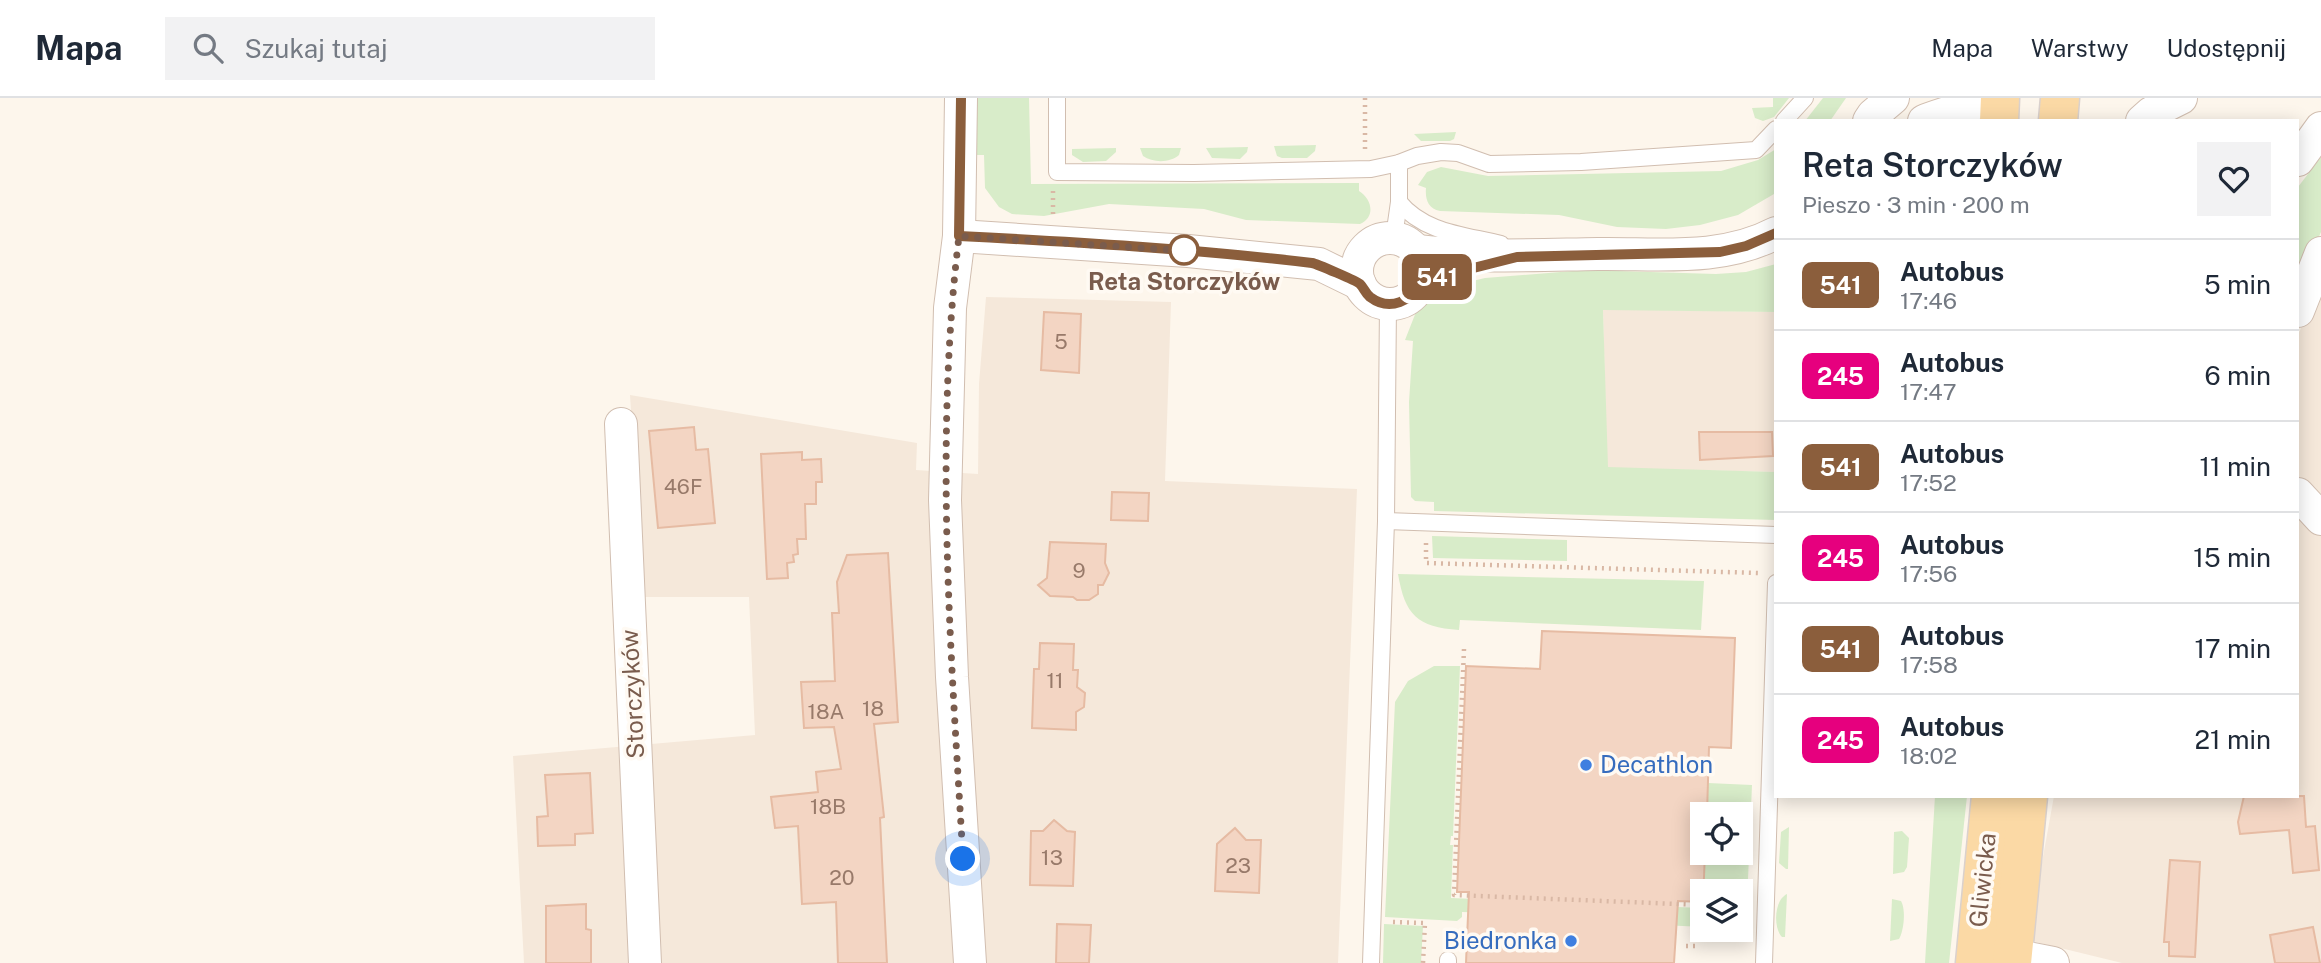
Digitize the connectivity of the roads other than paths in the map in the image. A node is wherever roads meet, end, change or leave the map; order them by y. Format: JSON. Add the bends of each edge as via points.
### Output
{"nodes":[{"id":1,"x":961,"y":98,"type":"edge"},
{"id":2,"x":1057,"y":98,"type":"edge"},
{"id":3,"x":1805,"y":98,"type":"edge"},
{"id":4,"x":1893,"y":98,"type":"edge"},
{"id":5,"x":1985,"y":98,"type":"edge"},
{"id":6,"x":2000,"y":98,"type":"edge"},
{"id":7,"x":2060,"y":98,"type":"edge"},
{"id":8,"x":2181,"y":98,"type":"edge"},
{"id":9,"x":1786,"y":119,"type":"edge"},
{"id":10,"x":1870,"y":119,"type":"edge"},
{"id":11,"x":1930,"y":119,"type":"edge"},
{"id":12,"x":1999,"y":119,"type":"edge"},
{"id":13,"x":2058,"y":119,"type":"edge"},
{"id":14,"x":2144,"y":119,"type":"edge"},
{"id":15,"x":2321,"y":128,"type":"edge"},
{"id":16,"x":1774,"y":131,"type":"edge"},
{"id":17,"x":2299,"y":159,"type":"edge"},
{"id":18,"x":1399,"y":163,"type":"junction"},
{"id":19,"x":1399,"y":202,"type":"junction"},
{"id":20,"x":1774,"y":234,"type":"edge"},
{"id":21,"x":959,"y":236,"type":"junction"},
{"id":22,"x":2321,"y":253,"type":"edge"},
{"id":23,"x":1411,"y":256,"type":"junction"},
{"id":24,"x":1531,"y":256,"type":"junction"},
{"id":25,"x":1361,"y":268,"type":"junction"},
{"id":26,"x":1388,"y":304,"type":"junction"},
{"id":27,"x":2299,"y":308,"type":"edge"},
{"id":28,"x":621,"y":425,"type":"dead end"},
{"id":29,"x":2299,"y":495,"type":"edge"},
{"id":30,"x":2321,"y":519,"type":"edge"},
{"id":31,"x":1386,"y":522,"type":"junction"},
{"id":32,"x":1774,"y":535,"type":"edge"},
{"id":33,"x":1772,"y":579,"type":"edge"},
{"id":34,"x":1991,"y":798,"type":"edge"},
{"id":35,"x":2028,"y":798,"type":"edge"},
{"id":36,"x":1976,"y":955,"type":"edge"},
{"id":37,"x":2013,"y":959,"type":"edge"},
{"id":38,"x":645,"y":963,"type":"edge"},
{"id":39,"x":970,"y":963,"type":"edge"},
{"id":40,"x":1371,"y":963,"type":"edge"},
{"id":41,"x":1764,"y":963,"type":"edge"},
{"id":42,"x":2053,"y":963,"type":"edge"}],
"edges":[{"from":1,"to":21,"type":"street"},
{"from":2,"to":18,"type":"lane","via":[[1057,172],[1371,169]]},
{"from":3,"to":9,"type":"lane"},
{"from":4,"to":10,"type":"street"},
{"from":5,"to":11,"type":"street"},
{"from":6,"to":12,"type":"main road"},
{"from":7,"to":13,"type":"main road"},
{"from":8,"to":14,"type":"street"},
{"from":15,"to":17,"type":"street"},
{"from":16,"to":18,"type":"lane","via":[[1756,150],[1489,164],[1441,152]]},
{"from":18,"to":19,"type":"lane"},
{"from":19,"to":23,"type":"lane"},
{"from":19,"to":24,"type":"lane","via":[[1427,226]]},
{"from":20,"to":24,"type":"street","via":[[1720,252]]},
{"from":21,"to":25,"type":"street","via":[[1319,264],[1340,255]]},
{"from":21,"to":39,"type":"street","via":[[950,308],[946,500]]},
{"from":22,"to":27,"type":"street"},
{"from":23,"to":24,"type":"street"},
{"from":23,"to":25,"type":"street","via":[[1383,238],[1373,242]]},
{"from":23,"to":26,"type":"street","via":[[1418,290],[1410,298]]},
{"from":25,"to":26,"type":"street","via":[[1369,296]]},
{"from":26,"to":31,"type":"lane"},
{"from":28,"to":38,"type":"street","name":"Storczyków"},
{"from":29,"to":30,"type":"street"},
{"from":31,"to":32,"type":"lane"},
{"from":31,"to":40,"type":"lane"},
{"from":33,"to":41,"type":"lane"},
{"from":34,"to":36,"type":"main road","name":"Gliwicka"},
{"from":35,"to":37,"type":"main road","name":"Gliwicka"},
{"from":36,"to":37,"type":"street"},
{"from":37,"to":42,"type":"street"}]}
